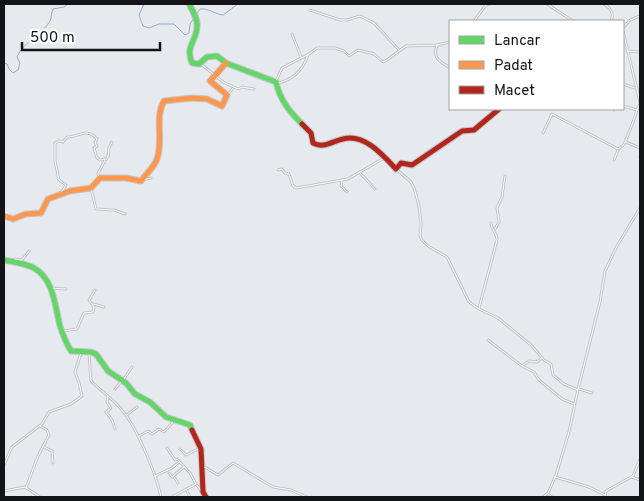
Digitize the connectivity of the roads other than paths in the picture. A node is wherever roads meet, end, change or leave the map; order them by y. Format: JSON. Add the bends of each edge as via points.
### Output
{"nodes":[{"id":1,"x":189,"y":4,"type":"edge"},
{"id":2,"x":490,"y":4,"type":"edge"},
{"id":3,"x":548,"y":4,"type":"edge"},
{"id":4,"x":604,"y":4,"type":"edge"},
{"id":5,"x":310,"y":10,"type":"dead end"},
{"id":6,"x":640,"y":16,"type":"edge"},
{"id":7,"x":475,"y":20,"type":"edge"},
{"id":8,"x":572,"y":20,"type":"edge"},
{"id":9,"x":612,"y":20,"type":"edge"},
{"id":10,"x":624,"y":29,"type":"edge"},
{"id":11,"x":292,"y":34,"type":"dead end"},
{"id":12,"x":624,"y":37,"type":"edge"},
{"id":13,"x":449,"y":42,"type":"edge"},
{"id":14,"x":438,"y":45,"type":"junction"},
{"id":15,"x":399,"y":50,"type":"junction"},
{"id":16,"x":626,"y":51,"type":"junction"},
{"id":17,"x":640,"y":52,"type":"edge"},
{"id":18,"x":309,"y":54,"type":"junction"},
{"id":19,"x":301,"y":58,"type":"junction"},
{"id":20,"x":201,"y":63,"type":"junction"},
{"id":21,"x":226,"y":63,"type":"junction"},
{"id":22,"x":449,"y":67,"type":"edge"},
{"id":23,"x":216,"y":76,"type":"junction"},
{"id":24,"x":276,"y":83,"type":"junction"},
{"id":25,"x":624,"y":84,"type":"edge"},
{"id":26,"x":234,"y":87,"type":"junction"},
{"id":27,"x":636,"y":88,"type":"junction"},
{"id":28,"x":254,"y":89,"type":"dead end"},
{"id":29,"x":227,"y":95,"type":"junction"},
{"id":30,"x":640,"y":103,"type":"edge"},
{"id":31,"x":624,"y":106,"type":"edge"},
{"id":32,"x":497,"y":110,"type":"edge"},
{"id":33,"x":637,"y":110,"type":"junction"},
{"id":34,"x":543,"y":133,"type":"dead end"},
{"id":35,"x":112,"y":142,"type":"dead end"},
{"id":36,"x":625,"y":142,"type":"junction"},
{"id":37,"x":640,"y":148,"type":"edge"},
{"id":38,"x":618,"y":149,"type":"junction"},
{"id":39,"x":385,"y":157,"type":"junction"},
{"id":40,"x":105,"y":159,"type":"junction"},
{"id":41,"x":614,"y":160,"type":"dead end"},
{"id":42,"x":396,"y":169,"type":"junction"},
{"id":43,"x":278,"y":170,"type":"dead end"},
{"id":44,"x":360,"y":173,"type":"junction"},
{"id":45,"x":505,"y":176,"type":"dead end"},
{"id":46,"x":151,"y":178,"type":"dead end"},
{"id":47,"x":99,"y":179,"type":"junction"},
{"id":48,"x":142,"y":180,"type":"junction"},
{"id":49,"x":342,"y":180,"type":"junction"},
{"id":50,"x":91,"y":188,"type":"junction"},
{"id":51,"x":374,"y":189,"type":"dead end"},
{"id":52,"x":347,"y":192,"type":"dead end"},
{"id":53,"x":61,"y":194,"type":"junction"},
{"id":54,"x":640,"y":208,"type":"edge"},
{"id":55,"x":125,"y":214,"type":"dead end"},
{"id":56,"x":4,"y":216,"type":"edge"},
{"id":57,"x":491,"y":223,"type":"dead end"},
{"id":58,"x":494,"y":230,"type":"junction"},
{"id":59,"x":29,"y":251,"type":"dead end"},
{"id":60,"x":4,"y":260,"type":"edge"},
{"id":61,"x":13,"y":262,"type":"junction"},
{"id":62,"x":50,"y":288,"type":"junction"},
{"id":63,"x":66,"y":288,"type":"dead end"},
{"id":64,"x":95,"y":290,"type":"dead end"},
{"id":65,"x":93,"y":305,"type":"junction"},
{"id":66,"x":104,"y":307,"type":"dead end"},
{"id":67,"x":479,"y":309,"type":"junction"},
{"id":68,"x":64,"y":336,"type":"junction"},
{"id":69,"x":488,"y":340,"type":"dead end"},
{"id":70,"x":81,"y":352,"type":"junction"},
{"id":71,"x":88,"y":352,"type":"junction"},
{"id":72,"x":542,"y":358,"type":"junction"},
{"id":73,"x":522,"y":366,"type":"junction"},
{"id":74,"x":132,"y":367,"type":"dead end"},
{"id":75,"x":122,"y":381,"type":"junction"},
{"id":76,"x":115,"y":389,"type":"dead end"},
{"id":77,"x":578,"y":390,"type":"junction"},
{"id":78,"x":592,"y":393,"type":"dead end"},
{"id":79,"x":108,"y":395,"type":"junction"},
{"id":80,"x":574,"y":404,"type":"junction"},
{"id":81,"x":137,"y":407,"type":"dead end"},
{"id":82,"x":126,"y":415,"type":"junction"},
{"id":83,"x":174,"y":420,"type":"junction"},
{"id":84,"x":39,"y":426,"type":"junction"},
{"id":85,"x":115,"y":430,"type":"dead end"},
{"id":86,"x":138,"y":436,"type":"junction"},
{"id":87,"x":43,"y":447,"type":"junction"},
{"id":88,"x":200,"y":447,"type":"junction"},
{"id":89,"x":167,"y":448,"type":"dead end"},
{"id":90,"x":180,"y":449,"type":"dead end"},
{"id":91,"x":640,"y":459,"type":"edge"},
{"id":92,"x":180,"y":462,"type":"junction"},
{"id":93,"x":53,"y":463,"type":"dead end"},
{"id":94,"x":4,"y":465,"type":"edge"},
{"id":95,"x":202,"y":465,"type":"junction"},
{"id":96,"x":184,"y":466,"type":"junction"},
{"id":97,"x":169,"y":473,"type":"dead end"},
{"id":98,"x":177,"y":473,"type":"junction"},
{"id":99,"x":155,"y":476,"type":"junction"},
{"id":100,"x":174,"y":476,"type":"junction"},
{"id":101,"x":179,"y":476,"type":"dead end"},
{"id":102,"x":555,"y":477,"type":"junction"},
{"id":103,"x":632,"y":477,"type":"junction"},
{"id":104,"x":640,"y":480,"type":"edge"},
{"id":105,"x":178,"y":483,"type":"dead end"},
{"id":106,"x":196,"y":484,"type":"junction"},
{"id":107,"x":26,"y":488,"type":"junction"},
{"id":108,"x":186,"y":489,"type":"junction"},
{"id":109,"x":4,"y":491,"type":"edge"},
{"id":110,"x":548,"y":493,"type":"junction"},
{"id":111,"x":605,"y":496,"type":"edge"},
{"id":112,"x":40,"y":497,"type":"edge"},
{"id":113,"x":161,"y":497,"type":"edge"},
{"id":114,"x":172,"y":497,"type":"edge"},
{"id":115,"x":190,"y":497,"type":"edge"},
{"id":116,"x":206,"y":497,"type":"edge"},
{"id":117,"x":307,"y":497,"type":"edge"},
{"id":118,"x":543,"y":497,"type":"edge"},
{"id":119,"x":552,"y":497,"type":"edge"}],
"edges":[{"from":1,"to":20,"type":"street","via":[[197,24],[188,52],[192,63]]},
{"from":2,"to":7,"type":"street"},
{"from":3,"to":8,"type":"street"},
{"from":4,"to":9,"type":"street","via":[[611,9]]},
{"from":5,"to":15,"type":"street","via":[[340,20],[358,16],[365,18],[374,23]]},
{"from":6,"to":10,"type":"street","via":[[630,20]]},
{"from":11,"to":19,"type":"street"},
{"from":12,"to":16,"type":"street"},
{"from":13,"to":14,"type":"street"},
{"from":14,"to":15,"type":"street","via":[[410,45]]},
{"from":14,"to":22,"type":"street","via":[[436,57]]},
{"from":15,"to":18,"type":"street","via":[[383,62],[374,54],[358,50],[349,56],[344,51],[323,47]]},
{"from":16,"to":17,"type":"street"},
{"from":16,"to":27,"type":"street"},
{"from":18,"to":19,"type":"street"},
{"from":18,"to":24,"type":"street","via":[[304,66],[291,79]]},
{"from":19,"to":24,"type":"street","via":[[282,68]]},
{"from":20,"to":21,"type":"street","via":[[206,58],[217,56]]},
{"from":20,"to":23,"type":"street"},
{"from":21,"to":23,"type":"street"},
{"from":21,"to":24,"type":"street"},
{"from":23,"to":26,"type":"street"},
{"from":23,"to":29,"type":"street","via":[[210,82]]},
{"from":24,"to":39,"type":"street","via":[[286,108],[311,133],[314,144],[324,145],[350,138],[377,149]]},
{"from":25,"to":27,"type":"street"},
{"from":26,"to":28,"type":"street"},
{"from":26,"to":29,"type":"street"},
{"from":27,"to":30,"type":"street"},
{"from":29,"to":48,"type":"street","via":[[222,106],[207,99],[164,101],[159,110],[161,138],[157,157]]},
{"from":30,"to":33,"type":"street"},
{"from":31,"to":33,"type":"street"},
{"from":32,"to":42,"type":"street","via":[[474,130],[462,130],[412,165],[401,163]]},
{"from":33,"to":36,"type":"street"},
{"from":34,"to":38,"type":"street","via":[[552,114]]},
{"from":35,"to":40,"type":"street"},
{"from":36,"to":37,"type":"street"},
{"from":36,"to":38,"type":"street"},
{"from":38,"to":41,"type":"street"},
{"from":39,"to":42,"type":"street"},
{"from":39,"to":44,"type":"street"},
{"from":40,"to":47,"type":"street","via":[[98,173]]},
{"from":40,"to":53,"type":"street","via":[[97,158],[94,148],[97,139],[89,132],[55,143],[59,180],[66,186]]},
{"from":42,"to":67,"type":"street","via":[[414,188],[422,240],[448,257],[469,302]]},
{"from":43,"to":49,"type":"street","via":[[282,168],[289,174],[296,188]]},
{"from":44,"to":49,"type":"street"},
{"from":44,"to":51,"type":"street"},
{"from":45,"to":58,"type":"street","via":[[497,208],[499,222]]},
{"from":46,"to":48,"type":"street"},
{"from":47,"to":48,"type":"street"},
{"from":47,"to":50,"type":"street"},
{"from":49,"to":52,"type":"street","via":[[341,186]]},
{"from":50,"to":53,"type":"street"},
{"from":50,"to":55,"type":"street","via":[[96,209],[112,209]]},
{"from":53,"to":56,"type":"street","via":[[46,200],[41,213],[13,219]]},
{"from":54,"to":77,"type":"street","via":[[605,271]]},
{"from":57,"to":58,"type":"street"},
{"from":58,"to":67,"type":"street","via":[[497,240]]},
{"from":59,"to":61,"type":"street","via":[[23,259]]},
{"from":60,"to":61,"type":"street"},
{"from":61,"to":62,"type":"street","via":[[37,270]]},
{"from":62,"to":63,"type":"street"},
{"from":62,"to":68,"type":"street"},
{"from":64,"to":65,"type":"street","via":[[90,300]]},
{"from":65,"to":66,"type":"street"},
{"from":65,"to":68,"type":"street","via":[[93,312],[84,314],[78,328]]},
{"from":67,"to":72,"type":"street","via":[[498,318]]},
{"from":68,"to":70,"type":"street","via":[[71,351]]},
{"from":69,"to":73,"type":"street"},
{"from":70,"to":71,"type":"street"},
{"from":70,"to":84,"type":"street","via":[[75,373],[82,395],[71,404],[51,410]]},
{"from":71,"to":75,"type":"street","via":[[96,354],[108,371]]},
{"from":71,"to":79,"type":"street","via":[[91,381]]},
{"from":72,"to":73,"type":"street"},
{"from":72,"to":77,"type":"street","via":[[551,364],[553,375]]},
{"from":73,"to":80,"type":"street","via":[[534,372],[562,399]]},
{"from":74,"to":75,"type":"street"},
{"from":75,"to":76,"type":"street"},
{"from":75,"to":83,"type":"street","via":[[135,394]]},
{"from":77,"to":78,"type":"street"},
{"from":77,"to":80,"type":"street"},
{"from":79,"to":82,"type":"street"},
{"from":79,"to":85,"type":"street","via":[[111,408],[106,412]]},
{"from":80,"to":102,"type":"street"},
{"from":81,"to":82,"type":"street"},
{"from":82,"to":86,"type":"street"},
{"from":83,"to":86,"type":"street","via":[[164,432],[160,429]]},
{"from":83,"to":88,"type":"street","via":[[190,425]]},
{"from":84,"to":87,"type":"street","via":[[49,433]]},
{"from":84,"to":94,"type":"street","via":[[12,446]]},
{"from":86,"to":99,"type":"street"},
{"from":87,"to":93,"type":"street","via":[[52,451]]},
{"from":87,"to":107,"type":"street"},
{"from":88,"to":90,"type":"street","via":[[186,455]]},
{"from":88,"to":95,"type":"street"},
{"from":89,"to":92,"type":"street"},
{"from":91,"to":103,"type":"street"},
{"from":92,"to":96,"type":"street"},
{"from":92,"to":99,"type":"street"},
{"from":95,"to":116,"type":"street"},
{"from":95,"to":117,"type":"street","via":[[218,475],[233,463],[273,487]]},
{"from":96,"to":98,"type":"street"},
{"from":96,"to":106,"type":"street"},
{"from":97,"to":100,"type":"street"},
{"from":98,"to":100,"type":"street"},
{"from":98,"to":101,"type":"street"},
{"from":99,"to":113,"type":"street"},
{"from":100,"to":105,"type":"street"},
{"from":102,"to":110,"type":"street"},
{"from":102,"to":111,"type":"street","via":[[589,487]]},
{"from":103,"to":104,"type":"street"},
{"from":103,"to":111,"type":"street","via":[[606,491]]},
{"from":106,"to":108,"type":"street"},
{"from":106,"to":116,"type":"street"},
{"from":107,"to":109,"type":"street"},
{"from":107,"to":112,"type":"street"},
{"from":108,"to":114,"type":"street"},
{"from":108,"to":115,"type":"street"},
{"from":110,"to":118,"type":"street"},
{"from":110,"to":119,"type":"street"}]}
